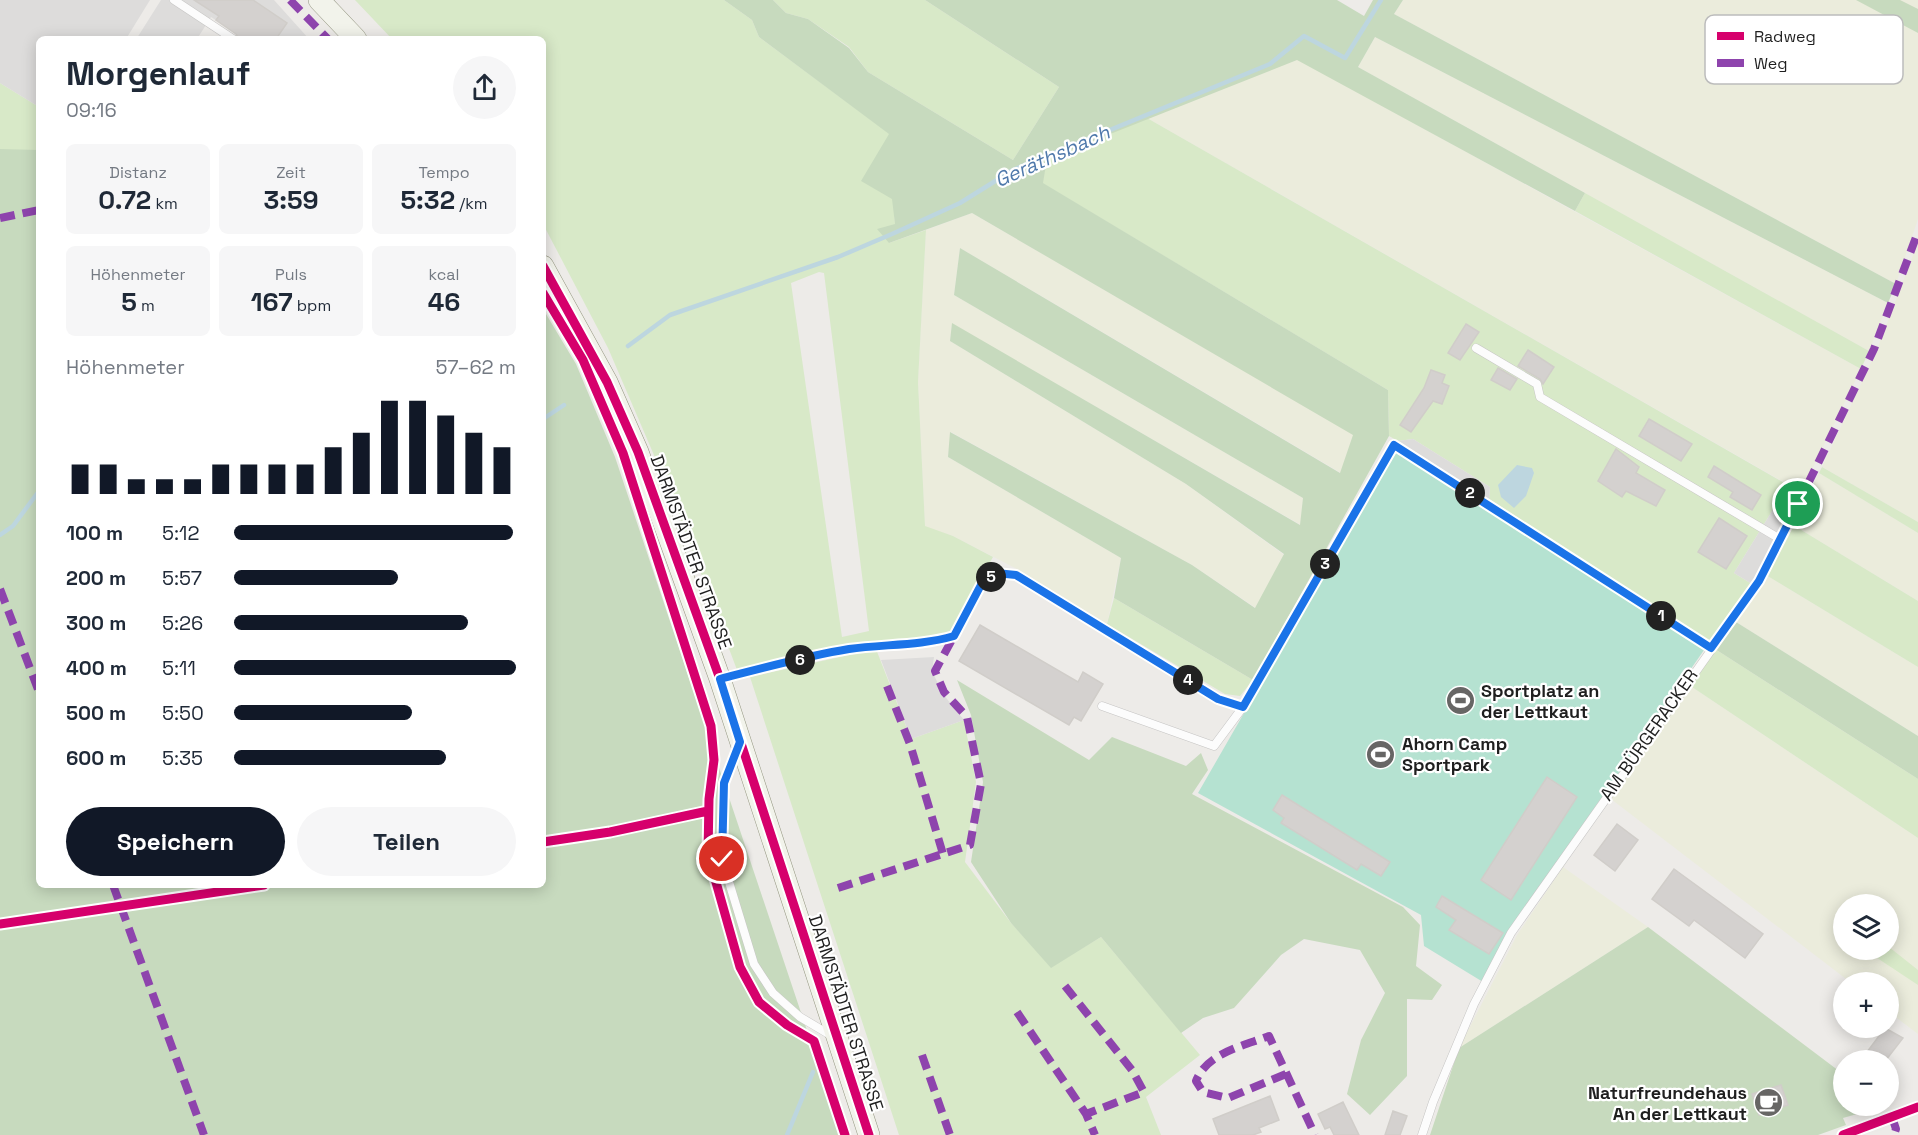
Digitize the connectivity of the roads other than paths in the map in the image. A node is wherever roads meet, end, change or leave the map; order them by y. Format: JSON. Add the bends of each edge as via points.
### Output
{"nodes":[{"id":1,"x":174,"y":0,"type":"edge"},
{"id":2,"x":319,"y":0,"type":"edge"},
{"id":3,"x":228,"y":36,"type":"edge"},
{"id":4,"x":353,"y":36,"type":"edge"},
{"id":5,"x":546,"y":271,"type":"edge"},
{"id":6,"x":1476,"y":348,"type":"dead end"},
{"id":7,"x":1798,"y":504,"type":"dead end"},
{"id":8,"x":1780,"y":539,"type":"junction"},
{"id":9,"x":1711,"y":648,"type":"junction"},
{"id":10,"x":720,"y":679,"type":"junction"},
{"id":11,"x":1102,"y":706,"type":"dead end"},
{"id":12,"x":1243,"y":707,"type":"junction"},
{"id":13,"x":740,"y":742,"type":"junction"},
{"id":14,"x":836,"y":1039,"type":"junction"},
{"id":15,"x":869,"y":1135,"type":"edge"},
{"id":16,"x":1422,"y":1135,"type":"edge"}],
"edges":[{"from":1,"to":3,"type":"lane"},
{"from":2,"to":4,"type":"main road"},
{"from":5,"to":10,"type":"main road","name":"DARMSTÄDTER STRASSE","via":[[607,382],[638,452]]},
{"from":6,"to":8,"type":"lane","via":[[1537,384],[1540,397]]},
{"from":7,"to":8,"type":"lane","name":"AM BÜRGERACKER"},
{"from":8,"to":9,"type":"lane","name":"AM BÜRGERACKER","via":[[1753,589]]},
{"from":9,"to":12,"type":"lane","via":[[1394,445]]},
{"from":9,"to":16,"type":"lane","name":"AM BÜRGERACKER","via":[[1511,933],[1474,1004]]},
{"from":10,"to":12,"type":"lane","via":[[839,651],[954,636],[982,583],[996,573],[1016,575],[1218,699]]},
{"from":10,"to":13,"type":"main road","name":"DARMSTÄDTER STRASSE"},
{"from":11,"to":12,"type":"lane","via":[[1214,746]]},
{"from":13,"to":14,"type":"main road","name":"DARMSTÄDTER STRASSE"},
{"from":13,"to":14,"type":"lane","via":[[724,783],[722,859],[754,964],[773,993],[800,1017]]},
{"from":14,"to":15,"type":"main road","name":"DARMSTÄDTER STRASSE"}]}
